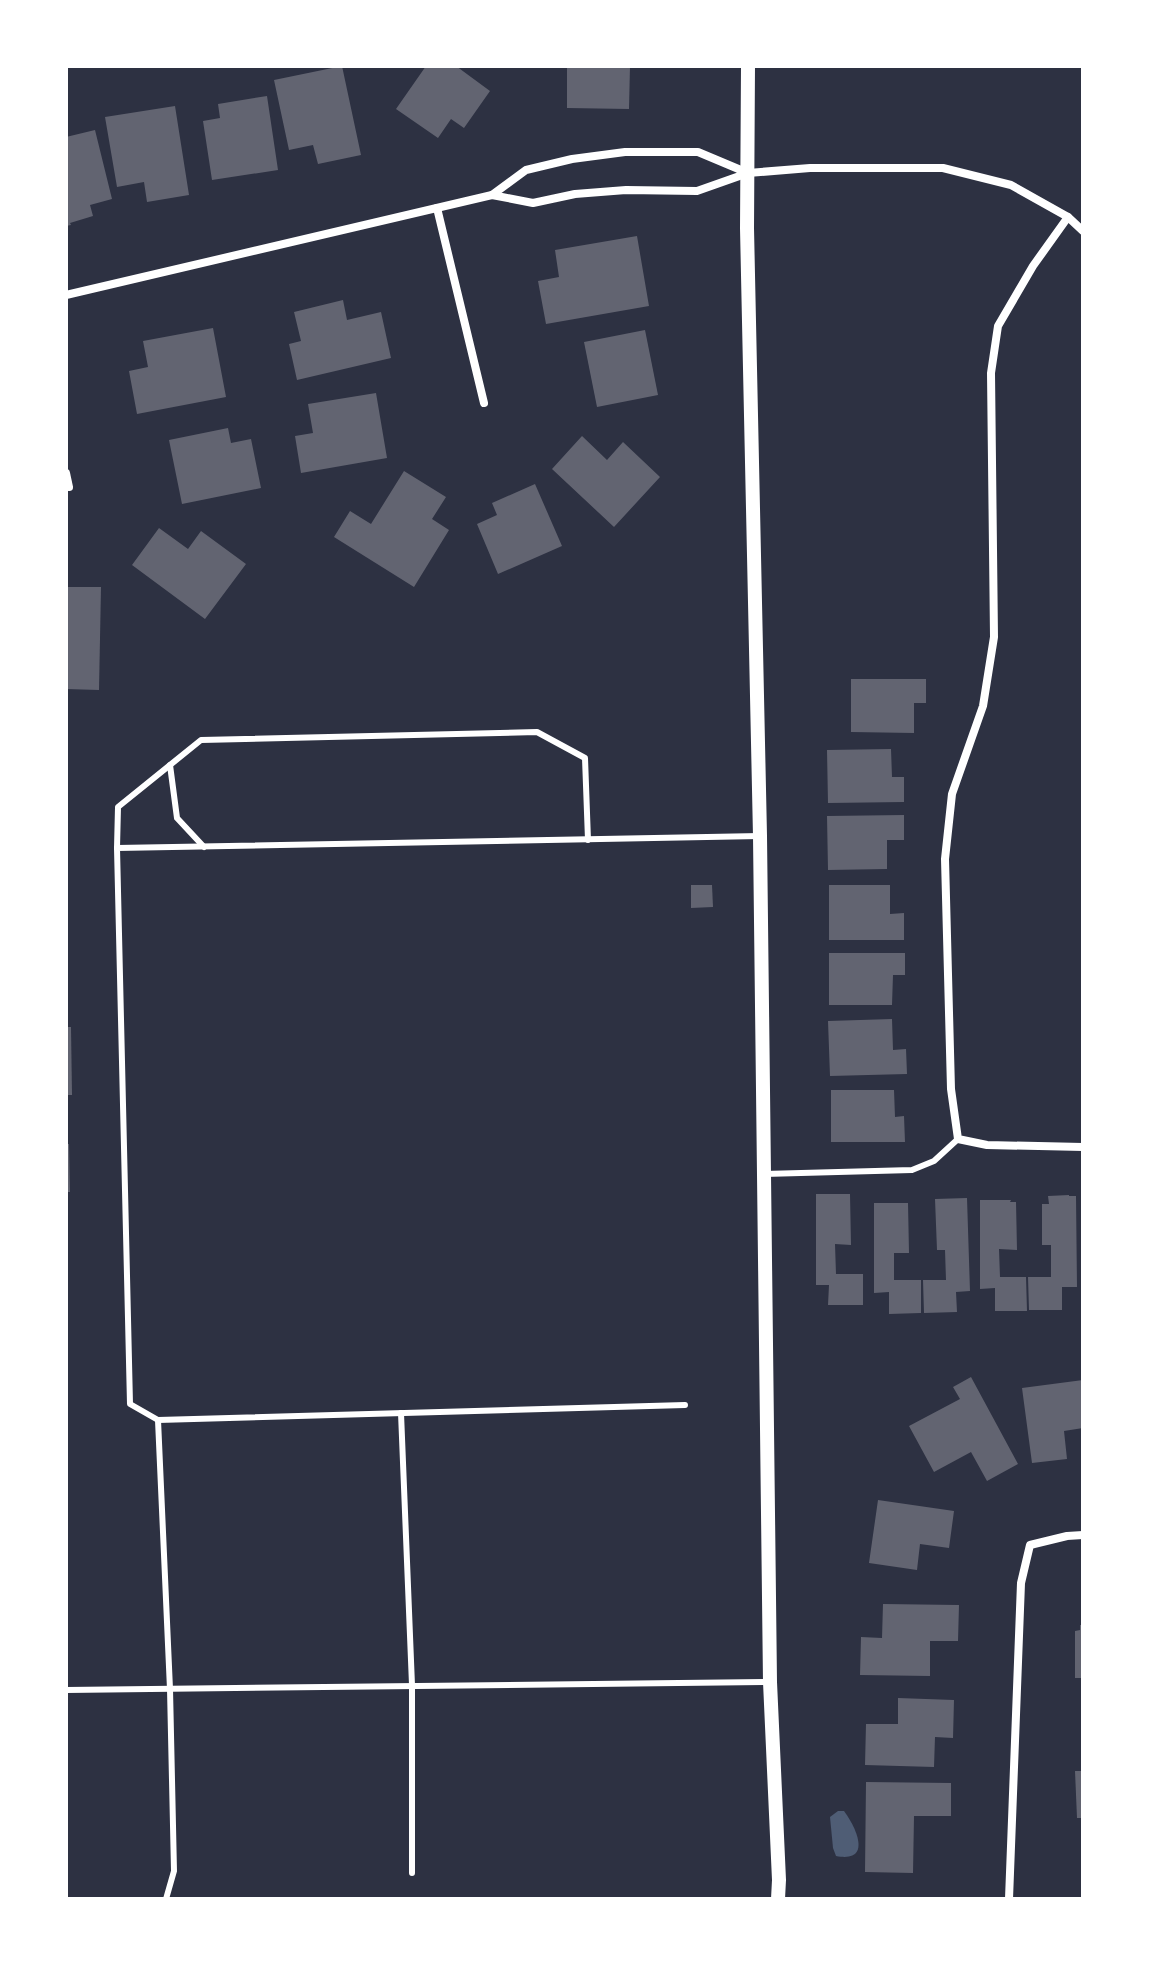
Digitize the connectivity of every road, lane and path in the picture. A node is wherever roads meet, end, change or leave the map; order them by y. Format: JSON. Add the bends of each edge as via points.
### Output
{"nodes":[{"id":1,"x":748,"y":66,"type":"edge"},
{"id":2,"x":748,"y":173,"type":"junction"},
{"id":3,"x":492,"y":195,"type":"junction"},
{"id":4,"x":437,"y":208,"type":"junction"},
{"id":5,"x":1068,"y":217,"type":"junction"},
{"id":6,"x":1083,"y":231,"type":"edge"},
{"id":7,"x":66,"y":295,"type":"edge"},
{"id":8,"x":484,"y":403,"type":"dead end"},
{"id":9,"x":66,"y":473,"type":"edge"},
{"id":10,"x":69,"y":487,"type":"dead end"},
{"id":11,"x":170,"y":765,"type":"junction"},
{"id":12,"x":760,"y":836,"type":"junction"},
{"id":13,"x":588,"y":840,"type":"junction"},
{"id":14,"x":204,"y":847,"type":"junction"},
{"id":15,"x":117,"y":848,"type":"junction"},
{"id":16,"x":958,"y":1139,"type":"junction"},
{"id":17,"x":1083,"y":1147,"type":"edge"},
{"id":18,"x":764,"y":1174,"type":"junction"},
{"id":19,"x":685,"y":1405,"type":"dead end"},
{"id":20,"x":401,"y":1413,"type":"junction"},
{"id":21,"x":158,"y":1420,"type":"junction"},
{"id":22,"x":1083,"y":1535,"type":"edge"},
{"id":23,"x":770,"y":1682,"type":"junction"},
{"id":24,"x":412,"y":1685,"type":"junction"},
{"id":25,"x":170,"y":1689,"type":"junction"},
{"id":26,"x":66,"y":1690,"type":"edge"},
{"id":27,"x":412,"y":1873,"type":"dead end"},
{"id":28,"x":166,"y":1899,"type":"edge"},
{"id":29,"x":778,"y":1899,"type":"edge"},
{"id":30,"x":1009,"y":1899,"type":"edge"}],
"edges":[{"from":1,"to":2,"type":"street"},
{"from":2,"to":3,"type":"street","via":[[697,191],[626,190],[533,203]]},
{"from":2,"to":3,"type":"street","via":[[698,152],[625,152],[526,170]]},
{"from":2,"to":5,"type":"street","via":[[943,168],[1011,185]]},
{"from":2,"to":12,"type":"street"},
{"from":3,"to":4,"type":"street"},
{"from":4,"to":7,"type":"street"},
{"from":4,"to":8,"type":"street"},
{"from":5,"to":6,"type":"street"},
{"from":5,"to":16,"type":"street","via":[[998,326],[991,373],[994,637],[983,706],[952,794],[945,859],[951,1089]]},
{"from":9,"to":10,"type":"street"},
{"from":11,"to":13,"type":"lane","via":[[201,740],[537,732],[585,758]]},
{"from":11,"to":14,"type":"lane","via":[[177,818]]},
{"from":11,"to":15,"type":"lane","via":[[118,807]]},
{"from":12,"to":13,"type":"lane"},
{"from":12,"to":18,"type":"street"},
{"from":13,"to":14,"type":"lane"},
{"from":14,"to":15,"type":"lane"},
{"from":15,"to":21,"type":"lane","via":[[130,1404]]},
{"from":16,"to":17,"type":"street","via":[[987,1145]]},
{"from":16,"to":18,"type":"lane","via":[[934,1161],[912,1170]]},
{"from":18,"to":23,"type":"street"},
{"from":19,"to":20,"type":"lane"},
{"from":20,"to":21,"type":"lane"},
{"from":20,"to":24,"type":"lane"},
{"from":21,"to":25,"type":"lane"},
{"from":22,"to":30,"type":"street","via":[[1030,1545],[1021,1583]]},
{"from":23,"to":24,"type":"lane"},
{"from":23,"to":29,"type":"street"},
{"from":24,"to":25,"type":"lane"},
{"from":24,"to":27,"type":"lane"},
{"from":25,"to":26,"type":"lane"},
{"from":25,"to":28,"type":"lane","via":[[174,1871]]}]}
